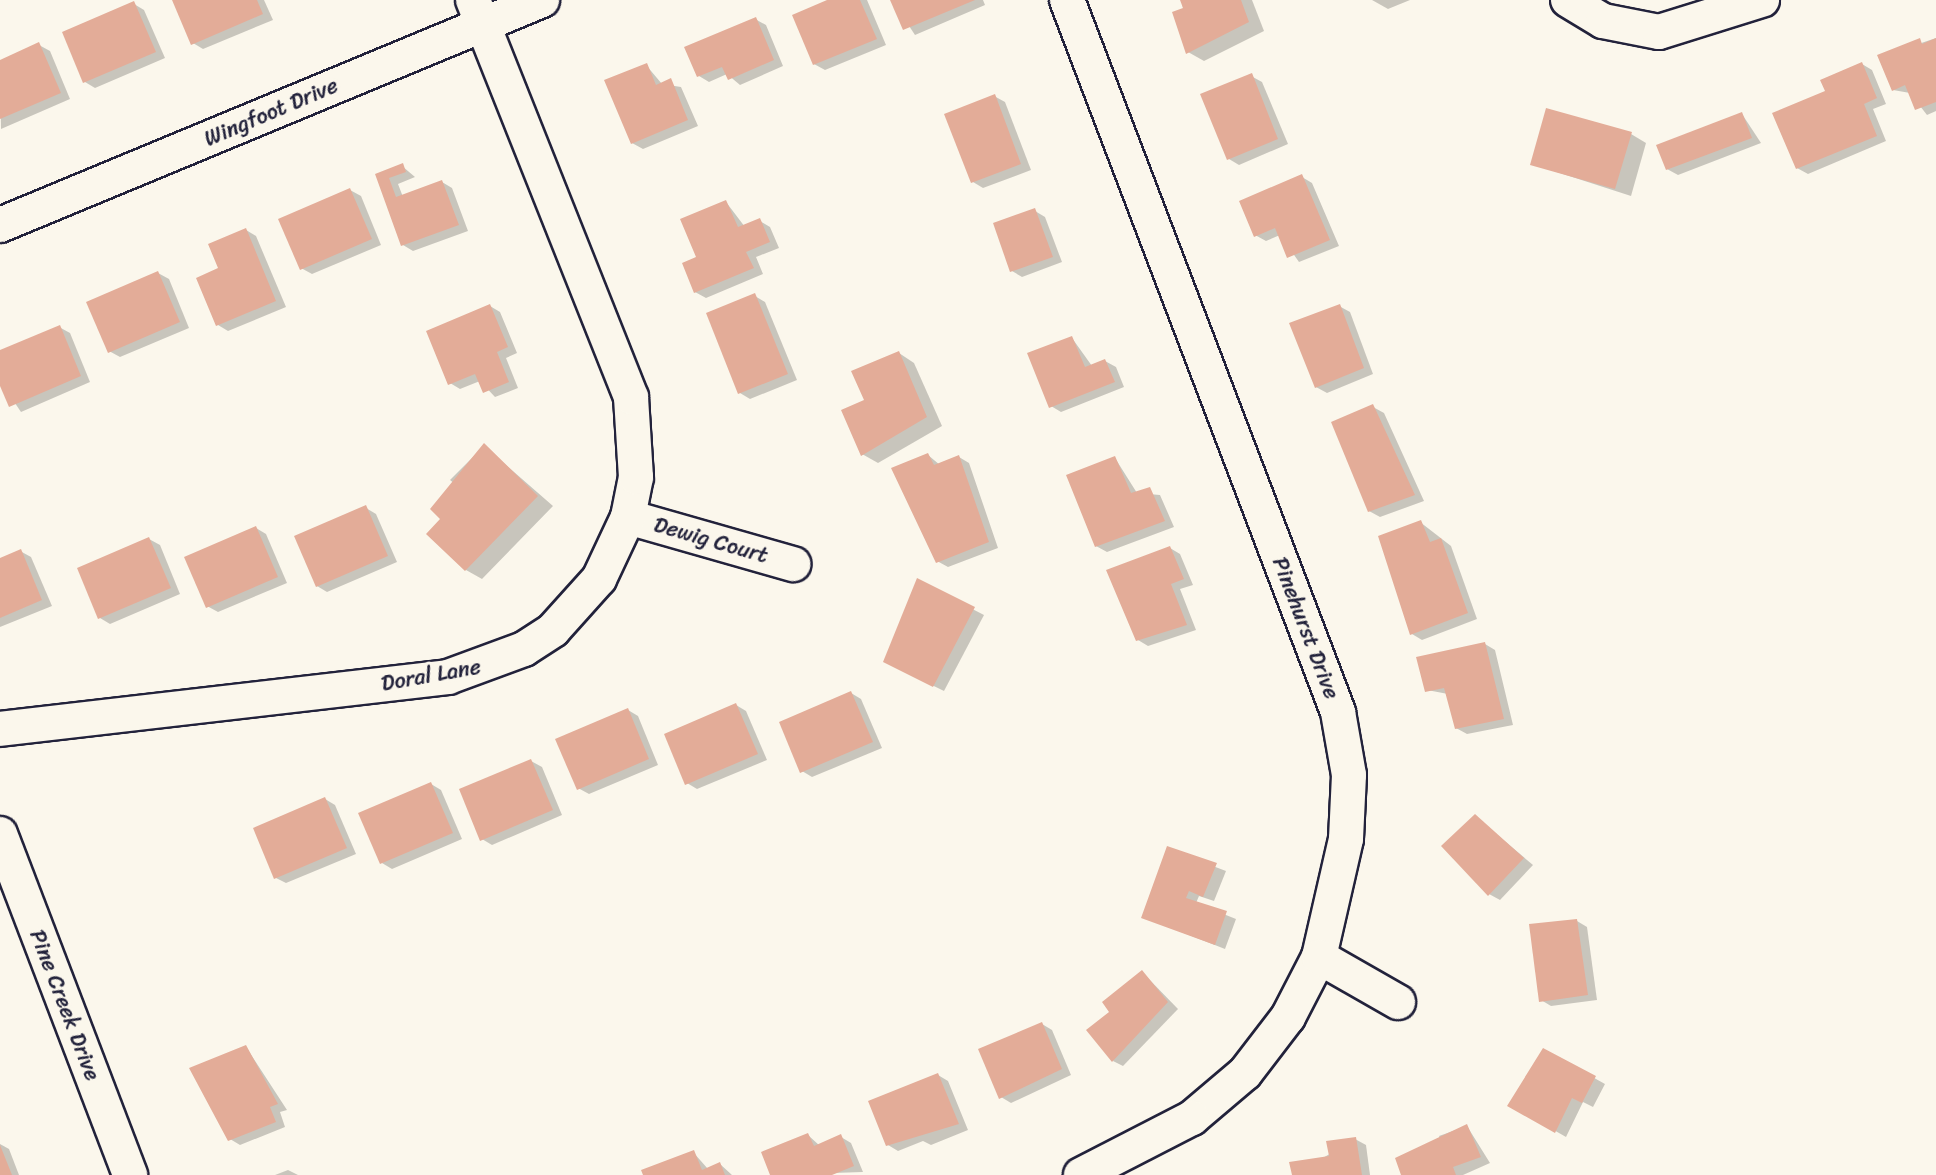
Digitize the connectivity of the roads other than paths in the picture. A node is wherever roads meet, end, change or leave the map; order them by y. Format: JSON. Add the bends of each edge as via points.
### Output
{"nodes":[{"id":1,"x":542,"y":0,"type":"edge"},
{"id":2,"x":1067,"y":0,"type":"edge"},
{"id":3,"x":1568,"y":0,"type":"edge"},
{"id":4,"x":1762,"y":0,"type":"edge"},
{"id":5,"x":478,"y":12,"type":"edge"},
{"id":6,"x":0,"y":225,"type":"edge"},
{"id":7,"x":628,"y":517,"type":"junction"},
{"id":8,"x":793,"y":564,"type":"dead end"},
{"id":9,"x":0,"y":729,"type":"edge"},
{"id":10,"x":0,"y":834,"type":"edge"},
{"id":11,"x":1319,"y":957,"type":"junction"},
{"id":12,"x":1398,"y":1002,"type":"dead end"},
{"id":13,"x":130,"y":1175,"type":"edge"},
{"id":14,"x":1081,"y":1175,"type":"edge"}],
"edges":[{"from":1,"to":5,"type":"street","name":"Wingfoot Drive"},
{"from":2,"to":11,"type":"street","name":"Pinehurst Drive","via":[[1338,712],[1349,775],[1346,839]]},
{"from":3,"to":4,"type":"street","via":[[1603,21],[1659,32]]},
{"from":5,"to":6,"type":"street","name":"Wingfoot Drive"},
{"from":5,"to":7,"type":"street","name":"Doral Lane","via":[[631,397],[637,437]]},
{"from":7,"to":8,"type":"street","name":"Dewig Court"},
{"from":7,"to":9,"type":"street","name":"Doral Lane","via":[[578,606],[553,630],[493,664],[448,677]]},
{"from":10,"to":13,"type":"street","name":"Pine Creek Drive"},
{"from":11,"to":12,"type":"street"},
{"from":11,"to":14,"type":"street","name":"Pinehurst Drive","via":[[1288,1017],[1245,1073],[1192,1118]]}]}
